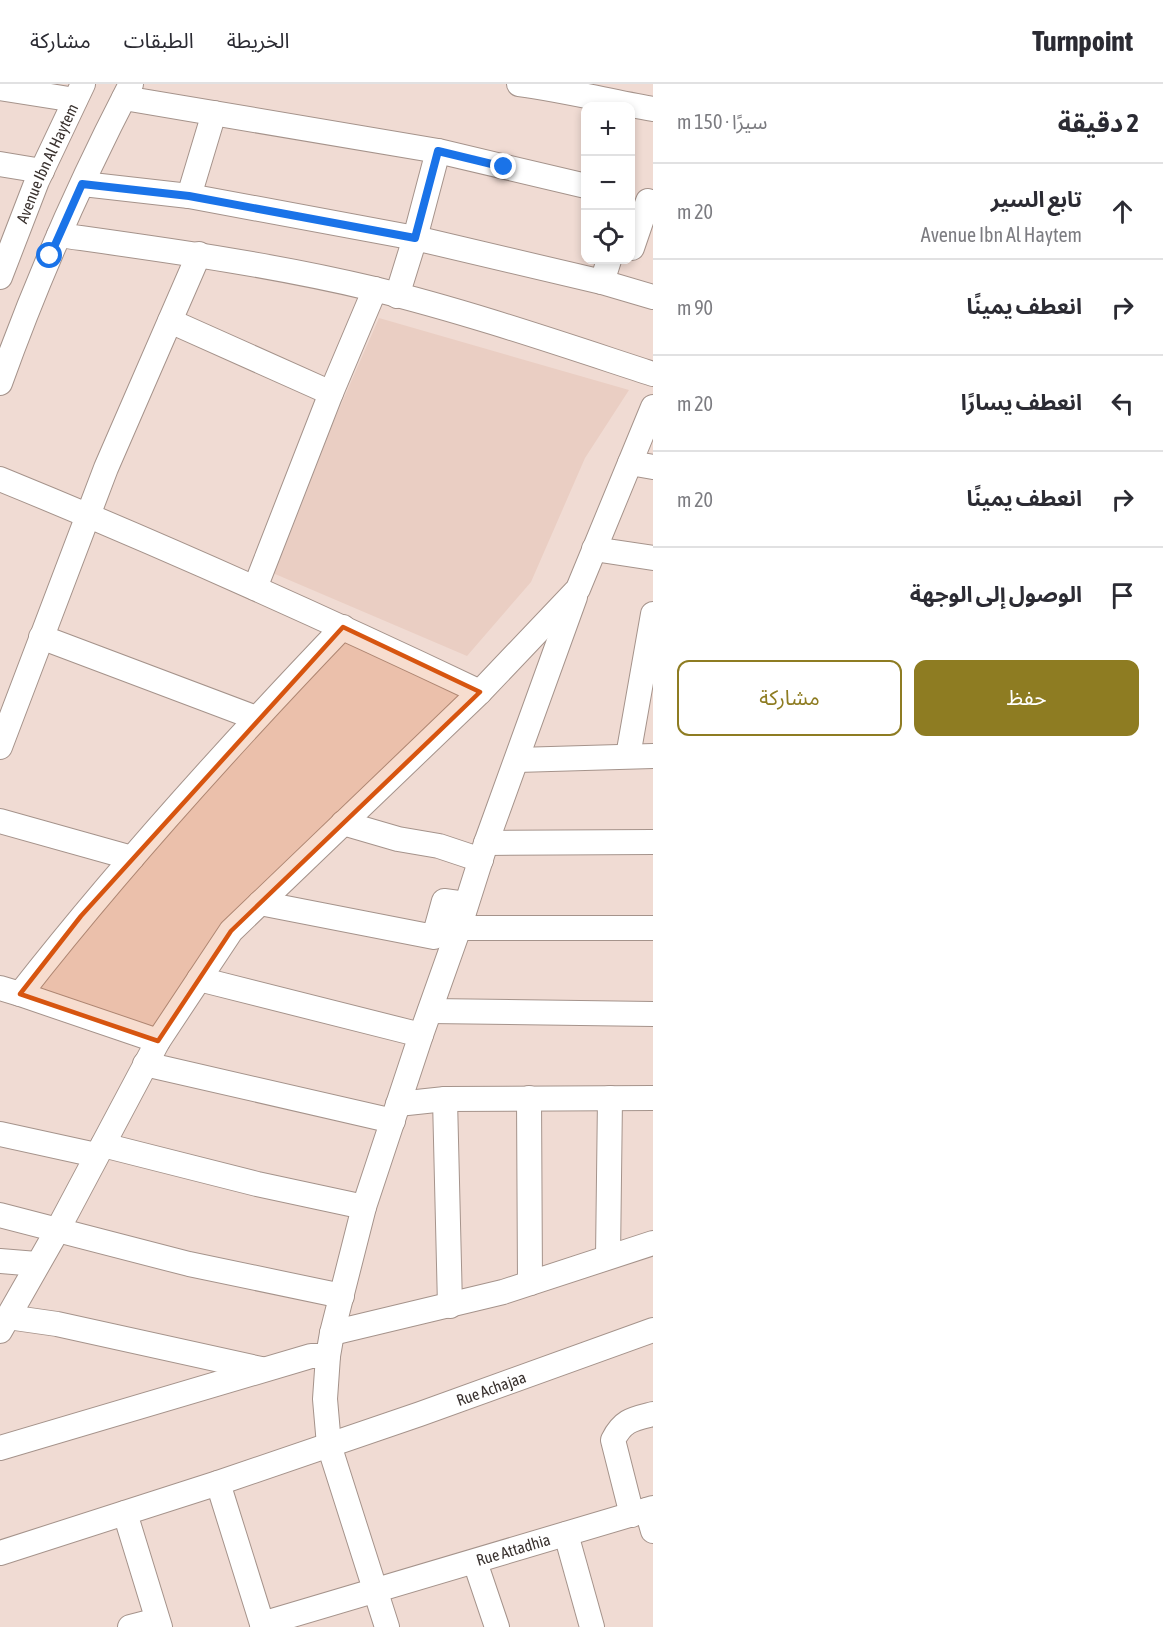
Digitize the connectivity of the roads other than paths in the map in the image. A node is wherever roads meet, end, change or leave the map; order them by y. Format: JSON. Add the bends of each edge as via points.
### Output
{"nodes":[{"id":1,"x":519,"y":84,"type":"edge"},
{"id":2,"x":0,"y":88,"type":"edge"},
{"id":3,"x":128,"y":91,"type":"edge"},
{"id":4,"x":79,"y":92,"type":"edge"},
{"id":5,"x":653,"y":109,"type":"edge"},
{"id":6,"x":214,"y":113,"type":"junction"},
{"id":7,"x":438,"y":151,"type":"junction"},
{"id":8,"x":0,"y":164,"type":"edge"},
{"id":9,"x":42,"y":171,"type":"junction"},
{"id":10,"x":82,"y":184,"type":"junction"},
{"id":11,"x":581,"y":185,"type":"edge"},
{"id":12,"x":189,"y":196,"type":"junction"},
{"id":13,"x":644,"y":200,"type":"edge"},
{"id":14,"x":60,"y":235,"type":"junction"},
{"id":15,"x":635,"y":236,"type":"edge"},
{"id":16,"x":415,"y":238,"type":"junction"},
{"id":17,"x":199,"y":254,"type":"junction"},
{"id":18,"x":605,"y":271,"type":"edge"},
{"id":19,"x":0,"y":277,"type":"edge"},
{"id":20,"x":386,"y":292,"type":"junction"},
{"id":21,"x":653,"y":297,"type":"edge"},
{"id":22,"x":170,"y":321,"type":"junction"},
{"id":23,"x":653,"y":374,"type":"edge"},
{"id":24,"x":0,"y":383,"type":"edge"},
{"id":25,"x":331,"y":393,"type":"junction"},
{"id":26,"x":653,"y":407,"type":"edge"},
{"id":27,"x":642,"y":465,"type":"edge"},
{"id":28,"x":0,"y":479,"type":"edge"},
{"id":29,"x":88,"y":515,"type":"junction"},
{"id":30,"x":594,"y":549,"type":"junction"},
{"id":31,"x":653,"y":558,"type":"edge"},
{"id":32,"x":255,"y":588,"type":"junction"},
{"id":33,"x":578,"y":589,"type":"junction"},
{"id":34,"x":653,"y":614,"type":"edge"},
{"id":35,"x":342,"y":627,"type":"junction"},
{"id":36,"x":41,"y":637,"type":"junction"},
{"id":37,"x":480,"y":692,"type":"junction"},
{"id":38,"x":256,"y":718,"type":"junction"},
{"id":39,"x":0,"y":747,"type":"edge"},
{"id":40,"x":628,"y":756,"type":"junction"},
{"id":41,"x":653,"y":756,"type":"edge"},
{"id":42,"x":517,"y":760,"type":"junction"},
{"id":43,"x":0,"y":821,"type":"edge"},
{"id":44,"x":343,"y":823,"type":"junction"},
{"id":45,"x":653,"y":842,"type":"edge"},
{"id":46,"x":483,"y":851,"type":"junction"},
{"id":47,"x":132,"y":858,"type":"junction"},
{"id":48,"x":260,"y":903,"type":"junction"},
{"id":49,"x":466,"y":904,"type":"junction"},
{"id":50,"x":459,"y":928,"type":"junction"},
{"id":51,"x":653,"y":928,"type":"edge"},
{"id":52,"x":199,"y":979,"type":"junction"},
{"id":53,"x":10,"y":991,"type":"edge"},
{"id":54,"x":430,"y":1011,"type":"junction"},
{"id":55,"x":653,"y":1014,"type":"edge"},
{"id":56,"x":421,"y":1035,"type":"junction"},
{"id":57,"x":158,"y":1041,"type":"junction"},
{"id":58,"x":145,"y":1064,"type":"junction"},
{"id":59,"x":444,"y":1098,"type":"junction"},
{"id":60,"x":529,"y":1098,"type":"junction"},
{"id":61,"x":610,"y":1098,"type":"junction"},
{"id":62,"x":653,"y":1098,"type":"edge"},
{"id":63,"x":396,"y":1113,"type":"junction"},
{"id":64,"x":0,"y":1134,"type":"edge"},
{"id":65,"x":99,"y":1150,"type":"junction"},
{"id":66,"x":364,"y":1207,"type":"junction"},
{"id":67,"x":0,"y":1215,"type":"edge"},
{"id":68,"x":57,"y":1231,"type":"junction"},
{"id":69,"x":653,"y":1243,"type":"edge"},
{"id":70,"x":608,"y":1257,"type":"junction"},
{"id":71,"x":0,"y":1261,"type":"edge"},
{"id":72,"x":37,"y":1264,"type":"junction"},
{"id":73,"x":530,"y":1283,"type":"junction"},
{"id":74,"x":342,"y":1296,"type":"junction"},
{"id":75,"x":450,"y":1306,"type":"junction"},
{"id":76,"x":5,"y":1315,"type":"edge"},
{"id":77,"x":653,"y":1330,"type":"edge"},
{"id":78,"x":330,"y":1345,"type":"junction"},
{"id":79,"x":263,"y":1370,"type":"junction"},
{"id":80,"x":653,"y":1414,"type":"edge"},
{"id":81,"x":329,"y":1445,"type":"junction"},
{"id":82,"x":0,"y":1448,"type":"edge"},
{"id":83,"x":218,"y":1483,"type":"junction"},
{"id":84,"x":125,"y":1513,"type":"junction"},
{"id":85,"x":646,"y":1516,"type":"edge"},
{"id":86,"x":566,"y":1534,"type":"junction"},
{"id":87,"x":0,"y":1553,"type":"edge"},
{"id":88,"x":475,"y":1562,"type":"junction"},
{"id":89,"x":375,"y":1592,"type":"junction"},
{"id":90,"x":159,"y":1623,"type":"edge"},
{"id":91,"x":263,"y":1626,"type":"edge"},
{"id":92,"x":130,"y":1627,"type":"edge"},
{"id":93,"x":387,"y":1627,"type":"edge"},
{"id":94,"x":497,"y":1627,"type":"edge"},
{"id":95,"x":592,"y":1627,"type":"edge"}],
"edges":[{"from":1,"to":5,"type":"street"},
{"from":2,"to":4,"type":"street"},
{"from":3,"to":6,"type":"street"},
{"from":3,"to":10,"type":"street"},
{"from":4,"to":9,"type":"street","name":"Avenue Ibn Al Haytem"},
{"from":6,"to":7,"type":"street"},
{"from":6,"to":12,"type":"street"},
{"from":7,"to":11,"type":"street"},
{"from":7,"to":16,"type":"street"},
{"from":8,"to":9,"type":"street"},
{"from":9,"to":19,"type":"street","name":"Avenue Ibn Al Haytem"},
{"from":10,"to":12,"type":"street"},
{"from":10,"to":14,"type":"street"},
{"from":12,"to":16,"type":"street"},
{"from":13,"to":15,"type":"street"},
{"from":14,"to":17,"type":"street"},
{"from":14,"to":24,"type":"street","via":[[23,318]]},
{"from":16,"to":18,"type":"street"},
{"from":16,"to":20,"type":"street"},
{"from":17,"to":20,"type":"street"},
{"from":17,"to":22,"type":"street"},
{"from":18,"to":21,"type":"street"},
{"from":20,"to":23,"type":"street"},
{"from":20,"to":25,"type":"street"},
{"from":22,"to":25,"type":"street"},
{"from":22,"to":29,"type":"street"},
{"from":25,"to":32,"type":"street"},
{"from":26,"to":27,"type":"street"},
{"from":27,"to":30,"type":"street"},
{"from":28,"to":29,"type":"street"},
{"from":29,"to":32,"type":"street"},
{"from":29,"to":36,"type":"street"},
{"from":30,"to":31,"type":"street"},
{"from":30,"to":33,"type":"street"},
{"from":32,"to":35,"type":"street"},
{"from":33,"to":37,"type":"street"},
{"from":33,"to":42,"type":"street"},
{"from":34,"to":40,"type":"street"},
{"from":35,"to":37,"type":"street"},
{"from":35,"to":38,"type":"street"},
{"from":36,"to":38,"type":"street"},
{"from":36,"to":39,"type":"street"},
{"from":37,"to":44,"type":"street"},
{"from":38,"to":47,"type":"street"},
{"from":40,"to":41,"type":"street"},
{"from":40,"to":42,"type":"street"},
{"from":42,"to":46,"type":"street"},
{"from":43,"to":47,"type":"street"},
{"from":44,"to":46,"type":"street","via":[[398,839]]},
{"from":44,"to":48,"type":"street"},
{"from":45,"to":46,"type":"street"},
{"from":46,"to":49,"type":"street"},
{"from":47,"to":53,"type":"street"},
{"from":48,"to":49,"type":"street","via":[[434,936],[444,901]]},
{"from":48,"to":52,"type":"street","via":[[231,931]]},
{"from":49,"to":50,"type":"street"},
{"from":50,"to":51,"type":"street"},
{"from":50,"to":54,"type":"street"},
{"from":52,"to":56,"type":"street"},
{"from":52,"to":57,"type":"street"},
{"from":53,"to":57,"type":"street"},
{"from":54,"to":55,"type":"street"},
{"from":54,"to":56,"type":"street"},
{"from":56,"to":63,"type":"street"},
{"from":57,"to":58,"type":"street"},
{"from":58,"to":63,"type":"street"},
{"from":58,"to":65,"type":"street"},
{"from":59,"to":60,"type":"street"},
{"from":59,"to":63,"type":"street"},
{"from":59,"to":75,"type":"street"},
{"from":60,"to":61,"type":"street"},
{"from":60,"to":73,"type":"street"},
{"from":61,"to":62,"type":"street"},
{"from":61,"to":70,"type":"street"},
{"from":63,"to":66,"type":"street"},
{"from":64,"to":65,"type":"street"},
{"from":65,"to":66,"type":"street"},
{"from":65,"to":68,"type":"street"},
{"from":66,"to":74,"type":"street"},
{"from":67,"to":68,"type":"street"},
{"from":68,"to":72,"type":"street"},
{"from":68,"to":74,"type":"street"},
{"from":69,"to":70,"type":"street"},
{"from":70,"to":73,"type":"street"},
{"from":71,"to":72,"type":"street"},
{"from":72,"to":76,"type":"street"},
{"from":73,"to":75,"type":"street"},
{"from":74,"to":78,"type":"street"},
{"from":75,"to":78,"type":"street"},
{"from":76,"to":79,"type":"street"},
{"from":77,"to":81,"type":"street","name":"Rue Achajaa"},
{"from":78,"to":79,"type":"street","via":[[311,1356]]},
{"from":78,"to":81,"type":"street","via":[[325,1399]]},
{"from":79,"to":82,"type":"street"},
{"from":80,"to":85,"type":"street","via":[[628,1420],[613,1440]]},
{"from":81,"to":83,"type":"street","name":"Rue Achajaa"},
{"from":81,"to":89,"type":"street"},
{"from":83,"to":84,"type":"street","name":"Rue Achajaa"},
{"from":83,"to":91,"type":"street"},
{"from":84,"to":87,"type":"street","name":"Rue Achajaa"},
{"from":84,"to":90,"type":"street"},
{"from":85,"to":86,"type":"street","name":"Rue Attadhia"},
{"from":86,"to":88,"type":"street","name":"Rue Attadhia"},
{"from":86,"to":95,"type":"street"},
{"from":88,"to":89,"type":"street","name":"Rue Attadhia"},
{"from":88,"to":94,"type":"street"},
{"from":89,"to":91,"type":"street","name":"Rue Attadhia"},
{"from":89,"to":93,"type":"street"},
{"from":90,"to":92,"type":"street"}]}
